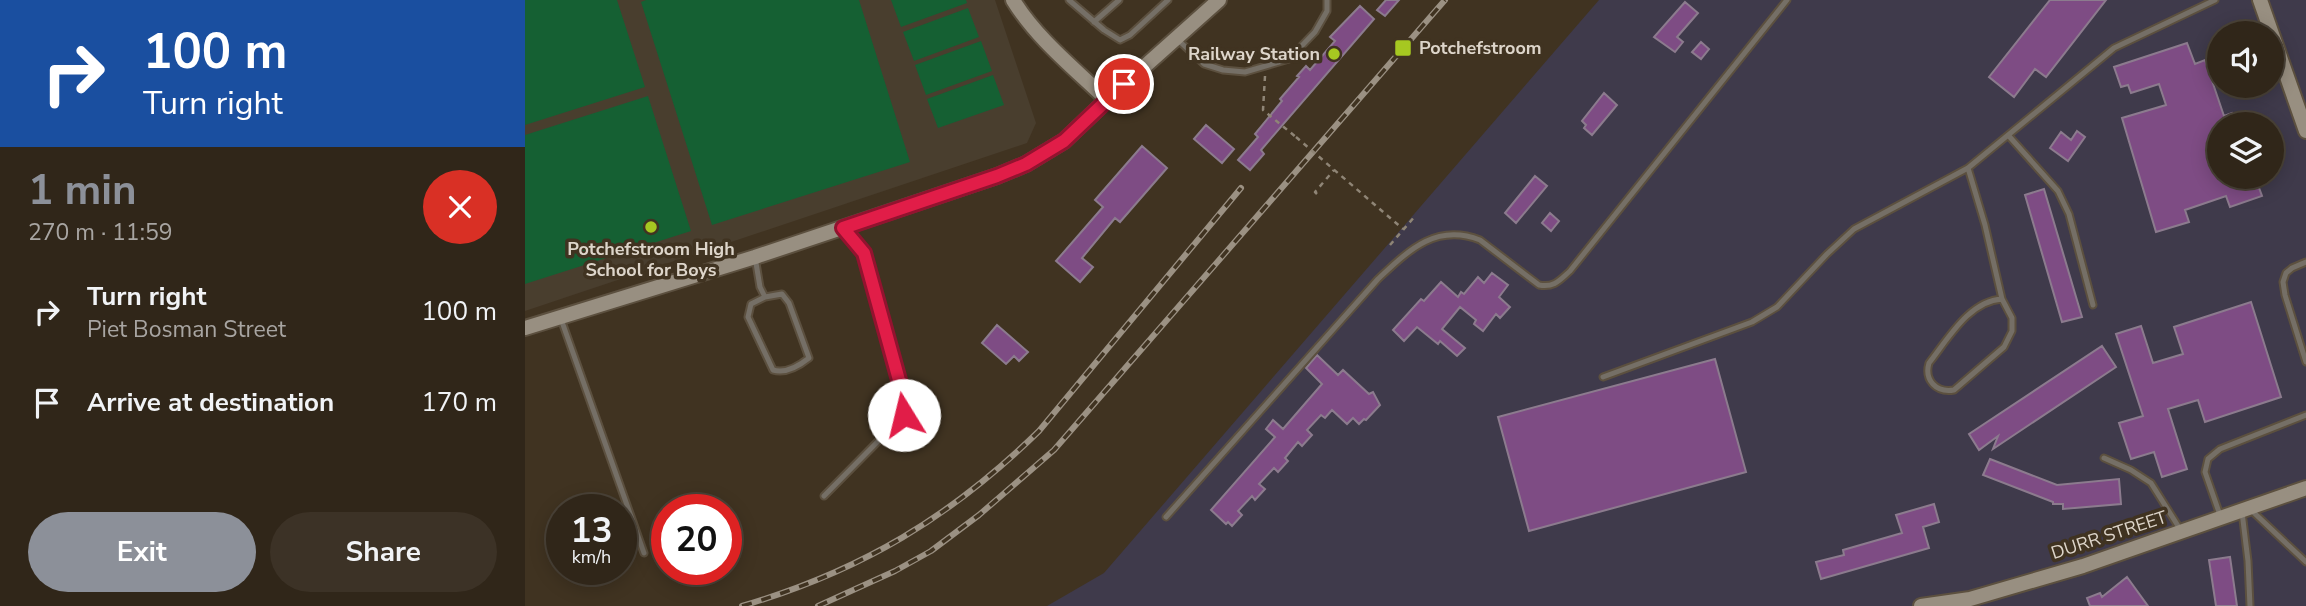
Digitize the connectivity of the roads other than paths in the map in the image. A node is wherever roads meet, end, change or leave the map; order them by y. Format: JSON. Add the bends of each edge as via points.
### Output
{"nodes":[{"id":1,"x":1069,"y":0,"type":"edge"},
{"id":2,"x":1119,"y":0,"type":"edge"},
{"id":3,"x":1168,"y":0,"type":"edge"},
{"id":4,"x":1219,"y":0,"type":"edge"},
{"id":5,"x":1327,"y":0,"type":"edge"},
{"id":6,"x":1787,"y":0,"type":"edge"},
{"id":7,"x":2215,"y":0,"type":"edge"},
{"id":8,"x":2260,"y":0,"type":"edge"},
{"id":9,"x":1016,"y":1,"type":"edge"},
{"id":10,"x":1094,"y":22,"type":"junction"},
{"id":11,"x":1177,"y":39,"type":"junction"},
{"id":12,"x":1107,"y":100,"type":"junction"},
{"id":13,"x":2306,"y":131,"type":"edge"},
{"id":14,"x":2008,"y":135,"type":"junction"},
{"id":15,"x":1968,"y":168,"type":"junction"},
{"id":16,"x":843,"y":228,"type":"junction"},
{"id":17,"x":755,"y":257,"type":"junction"},
{"id":18,"x":2306,"y":262,"type":"edge"},
{"id":19,"x":765,"y":298,"type":"junction"},
{"id":20,"x":2002,"y":299,"type":"junction"},
{"id":21,"x":2093,"y":305,"type":"dead end"},
{"id":22,"x":560,"y":317,"type":"junction"},
{"id":23,"x":525,"y":328,"type":"edge"},
{"id":24,"x":2306,"y":362,"type":"edge"},
{"id":25,"x":1603,"y":377,"type":"dead end"},
{"id":26,"x":2306,"y":415,"type":"edge"},
{"id":27,"x":2104,"y":458,"type":"dead end"},
{"id":28,"x":2306,"y":488,"type":"edge"},
{"id":29,"x":824,"y":496,"type":"dead end"},
{"id":30,"x":2246,"y":509,"type":"junction"},
{"id":31,"x":1166,"y":517,"type":"dead end"},
{"id":32,"x":2221,"y":518,"type":"junction"},
{"id":33,"x":2182,"y":532,"type":"junction"},
{"id":34,"x":645,"y":553,"type":"dead end"},
{"id":35,"x":2306,"y":562,"type":"edge"},
{"id":36,"x":1969,"y":603,"type":"edge"},
{"id":37,"x":1921,"y":606,"type":"edge"},
{"id":38,"x":2250,"y":606,"type":"edge"}],
"edges":[{"from":1,"to":10,"type":"lane"},
{"from":2,"to":10,"type":"lane"},
{"from":3,"to":10,"type":"lane","via":[[1124,39],[1115,38]]},
{"from":4,"to":11,"type":"street"},
{"from":5,"to":11,"type":"lane","via":[[1327,11],[1315,32],[1289,59],[1245,72],[1204,64]]},
{"from":6,"to":31,"type":"lane","via":[[1557,282],[1539,285],[1470,236],[1455,233],[1421,243],[1378,279]]},
{"from":7,"to":14,"type":"lane","via":[[2114,48]]},
{"from":8,"to":13,"type":"street"},
{"from":9,"to":12,"type":"street","via":[[1052,49]]},
{"from":11,"to":12,"type":"street"},
{"from":12,"to":16,"type":"street","via":[[1064,141],[1026,164]]},
{"from":14,"to":15,"type":"lane"},
{"from":14,"to":21,"type":"lane","via":[[2058,191],[2069,214]]},
{"from":15,"to":20,"type":"lane"},
{"from":15,"to":25,"type":"lane","via":[[1854,229],[1783,302],[1760,317]]},
{"from":16,"to":17,"type":"street"},
{"from":16,"to":29,"type":"lane","via":[[864,253],[902,391],[904,415]]},
{"from":17,"to":19,"type":"lane"},
{"from":17,"to":22,"type":"street"},
{"from":18,"to":24,"type":"lane","via":[[2292,268],[2283,282]]},
{"from":19,"to":19,"type":"lane","via":[[782,293],[809,358],[782,372],[773,370],[748,317],[751,304]]},
{"from":20,"to":20,"type":"lane","via":[[1990,300],[1973,311],[1929,363],[1928,377],[1936,389],[1954,390],[2004,347],[2012,318]]},
{"from":22,"to":23,"type":"street"},
{"from":22,"to":34,"type":"lane"},
{"from":26,"to":32,"type":"lane","via":[[2208,458],[2205,472]]},
{"from":27,"to":33,"type":"lane","via":[[2151,482]]},
{"from":28,"to":30,"type":"street","name":"DURR STREET"},
{"from":30,"to":32,"type":"street","name":"DURR STREET"},
{"from":30,"to":35,"type":"lane"},
{"from":30,"to":38,"type":"lane"},
{"from":32,"to":33,"type":"street","name":"DURR STREET"},
{"from":33,"to":36,"type":"street","name":"DURR STREET"},
{"from":36,"to":37,"type":"street","name":"DURR STREET"}]}
